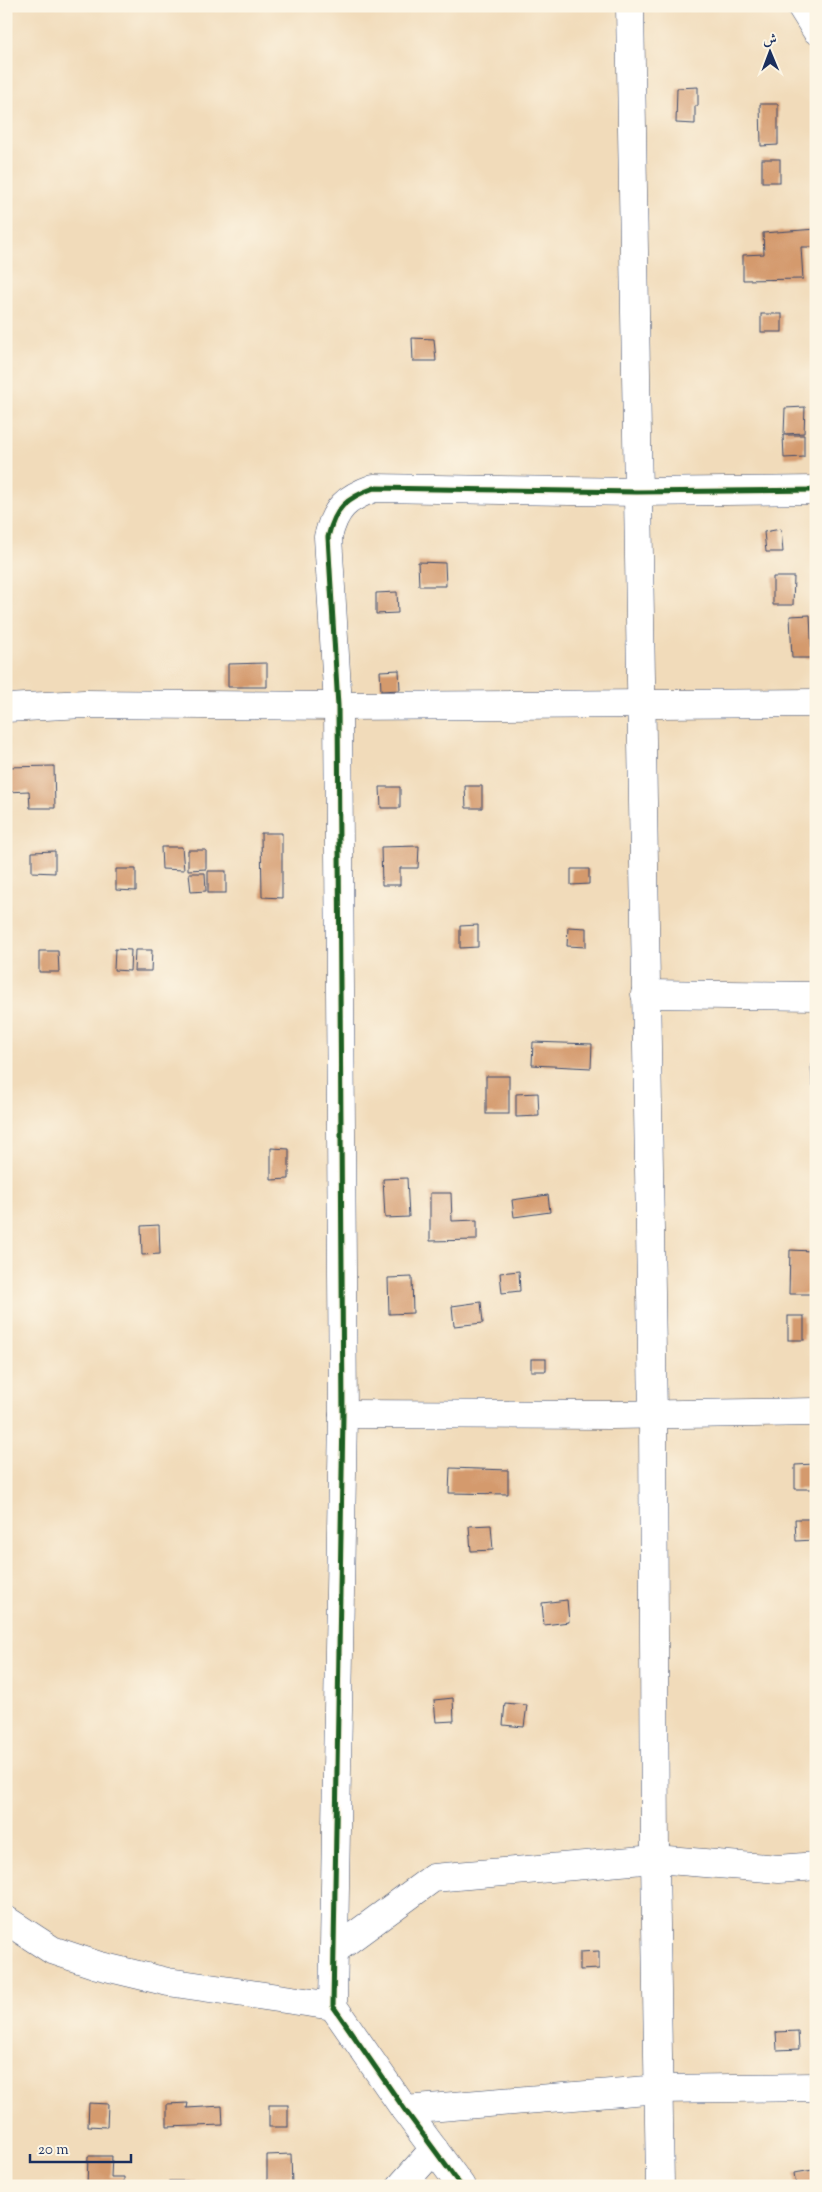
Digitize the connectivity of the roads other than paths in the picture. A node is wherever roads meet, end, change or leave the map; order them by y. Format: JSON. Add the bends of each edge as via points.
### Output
{"nodes":[{"id":1,"x":630,"y":6,"type":"edge"},
{"id":2,"x":801,"y":6,"type":"edge"},
{"id":3,"x":816,"y":30,"type":"edge"},
{"id":4,"x":816,"y":490,"type":"edge"},
{"id":5,"x":637,"y":492,"type":"junction"},
{"id":6,"x":640,"y":703,"type":"junction"},
{"id":7,"x":816,"y":703,"type":"edge"},
{"id":8,"x":338,"y":706,"type":"junction"},
{"id":9,"x":6,"y":708,"type":"edge"},
{"id":10,"x":646,"y":994,"type":"junction"},
{"id":11,"x":816,"y":996,"type":"edge"},
{"id":12,"x":816,"y":1412,"type":"edge"},
{"id":13,"x":343,"y":1414,"type":"junction"},
{"id":14,"x":653,"y":1414,"type":"junction"},
{"id":15,"x":654,"y":1859,"type":"junction"},
{"id":16,"x":816,"y":1866,"type":"edge"},
{"id":17,"x":6,"y":1920,"type":"edge"},
{"id":18,"x":335,"y":1950,"type":"junction"},
{"id":19,"x":333,"y":2006,"type":"junction"},
{"id":20,"x":816,"y":2087,"type":"edge"},
{"id":21,"x":659,"y":2089,"type":"junction"},
{"id":22,"x":404,"y":2110,"type":"junction"},
{"id":23,"x":434,"y":2149,"type":"junction"},
{"id":24,"x":401,"y":2186,"type":"edge"},
{"id":25,"x":461,"y":2186,"type":"edge"},
{"id":26,"x":660,"y":2186,"type":"edge"}],
"edges":[{"from":1,"to":5,"type":"street"},
{"from":2,"to":3,"type":"street"},
{"from":4,"to":5,"type":"street"},
{"from":5,"to":6,"type":"street"},
{"from":5,"to":8,"type":"street","via":[[374,488],[357,494],[332,520],[328,537]]},
{"from":6,"to":7,"type":"street"},
{"from":6,"to":8,"type":"street"},
{"from":6,"to":10,"type":"street"},
{"from":8,"to":9,"type":"street","via":[[84,704]]},
{"from":8,"to":13,"type":"street"},
{"from":10,"to":11,"type":"street"},
{"from":10,"to":14,"type":"street"},
{"from":12,"to":14,"type":"street"},
{"from":13,"to":14,"type":"street"},
{"from":13,"to":18,"type":"street"},
{"from":14,"to":15,"type":"street"},
{"from":15,"to":16,"type":"street","via":[[780,1869]]},
{"from":15,"to":18,"type":"street","via":[[433,1878]]},
{"from":15,"to":21,"type":"street"},
{"from":17,"to":19,"type":"street","via":[[52,1950],[97,1965],[168,1982]]},
{"from":18,"to":19,"type":"street"},
{"from":19,"to":22,"type":"street"},
{"from":20,"to":21,"type":"street"},
{"from":21,"to":22,"type":"street"},
{"from":21,"to":26,"type":"street"},
{"from":22,"to":23,"type":"street"},
{"from":23,"to":24,"type":"street"},
{"from":23,"to":25,"type":"street"}]}
